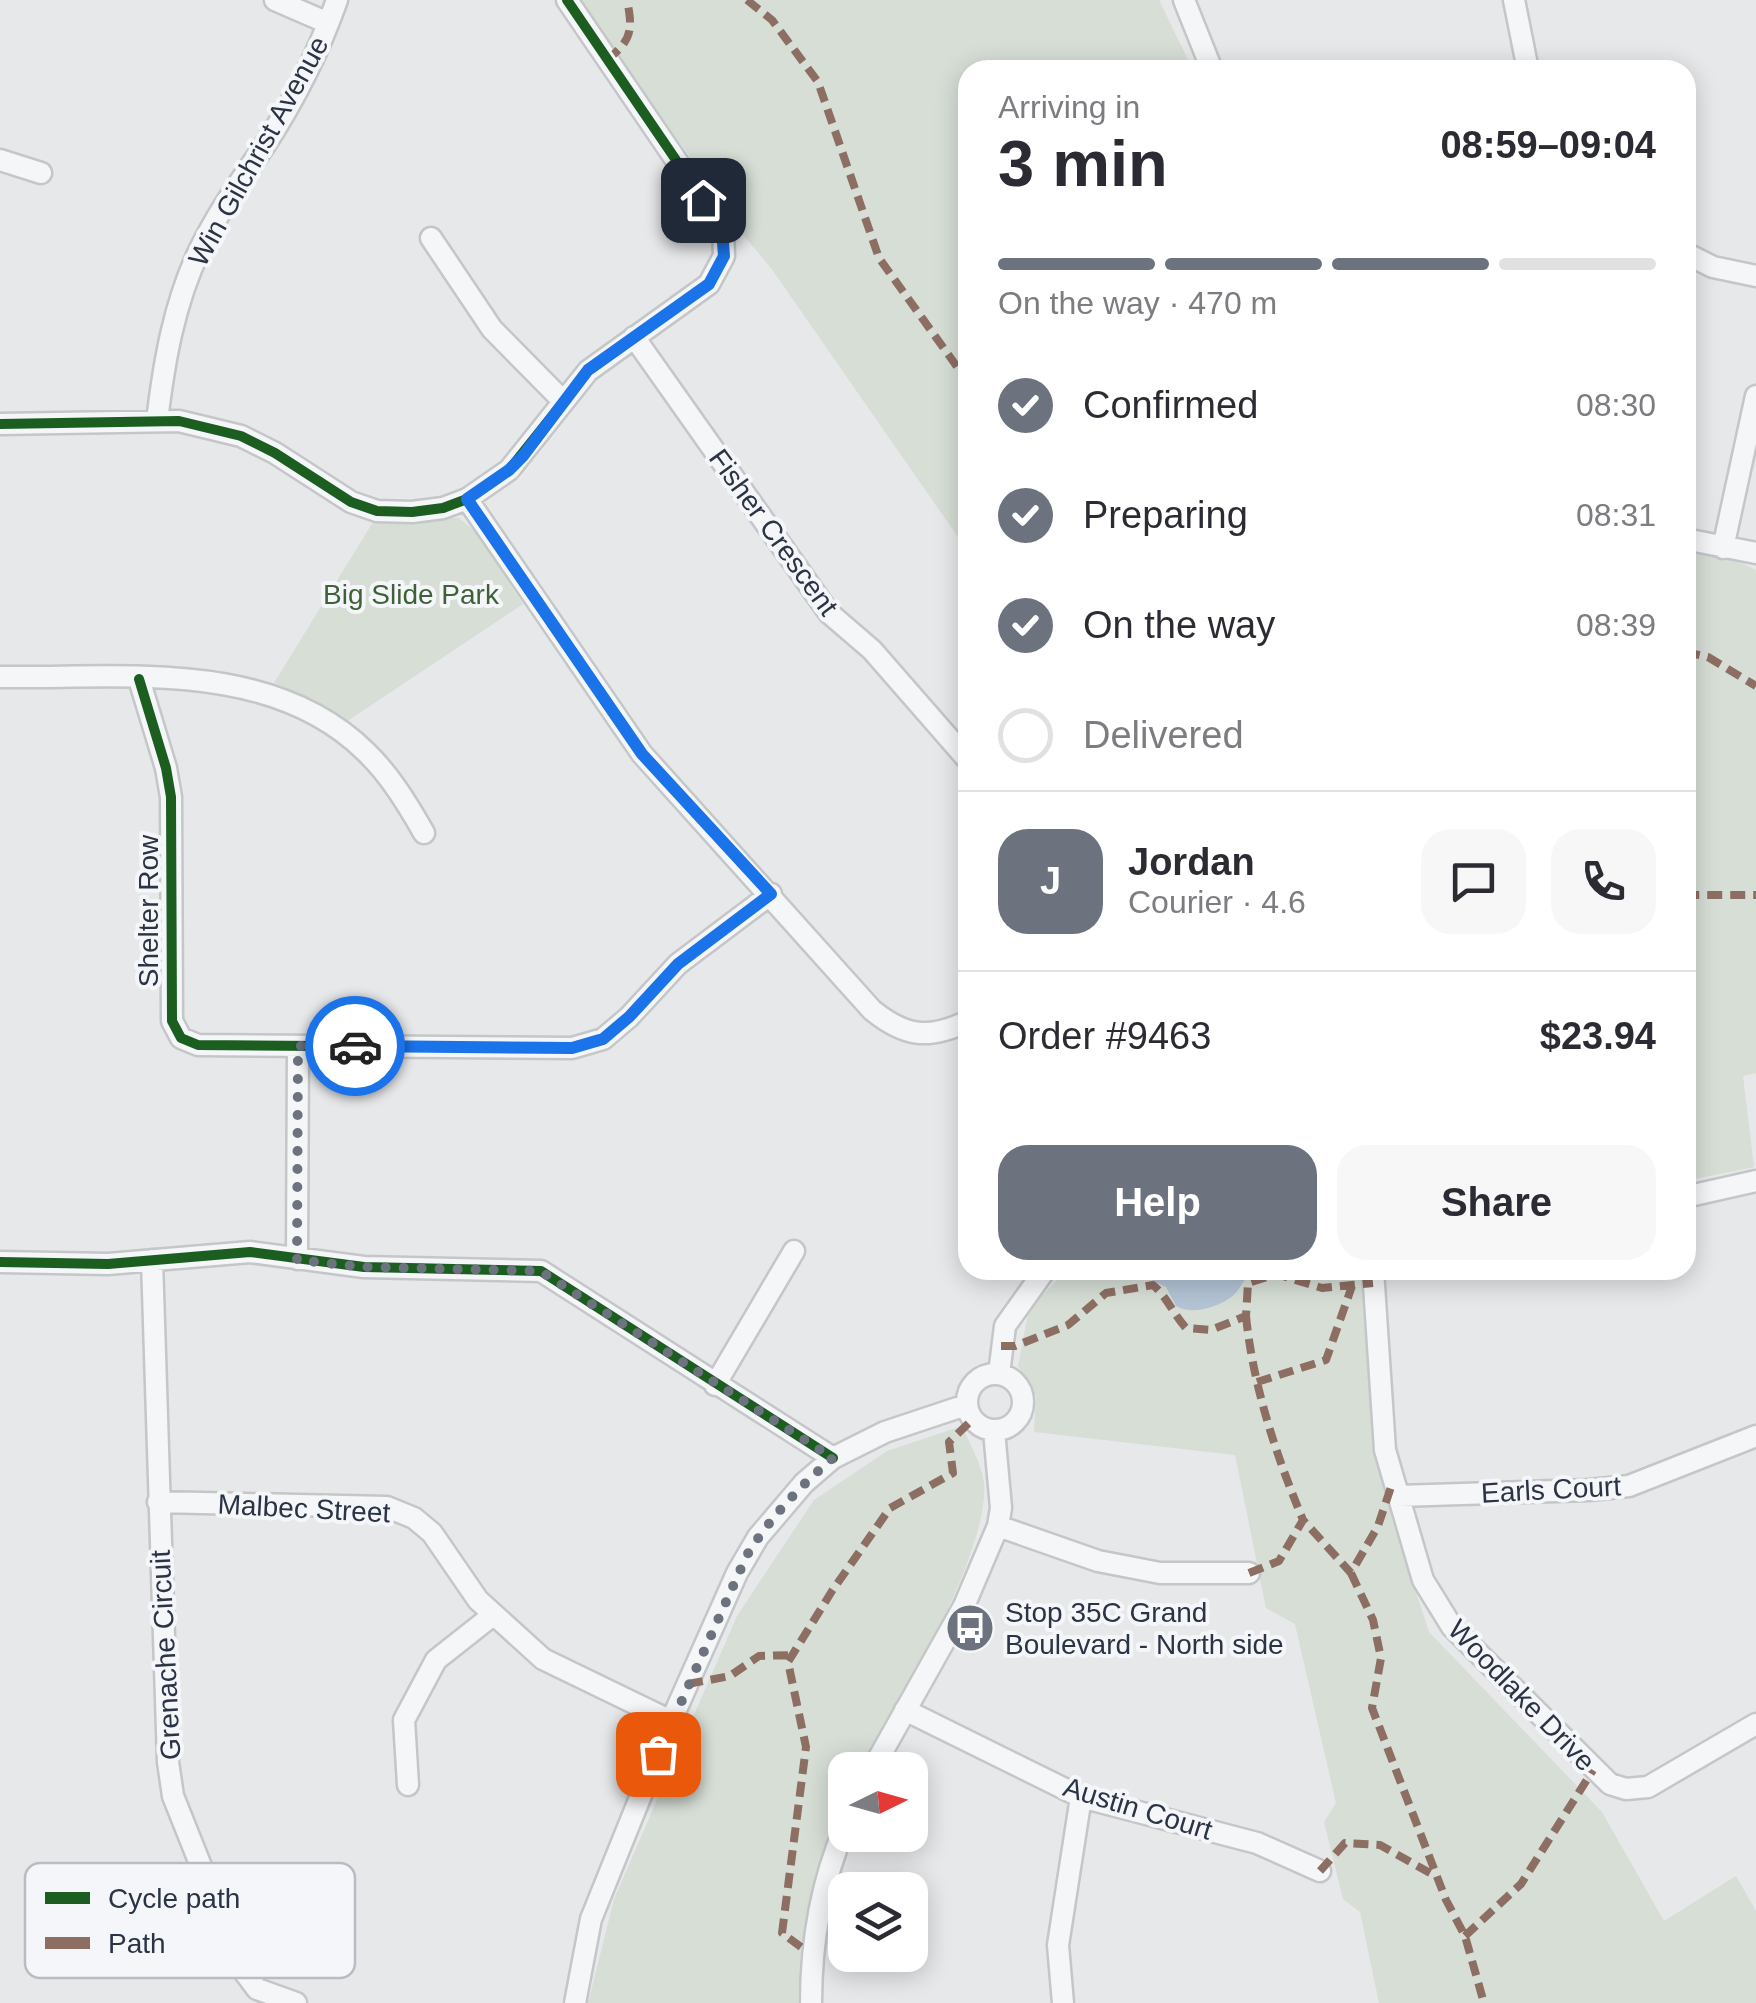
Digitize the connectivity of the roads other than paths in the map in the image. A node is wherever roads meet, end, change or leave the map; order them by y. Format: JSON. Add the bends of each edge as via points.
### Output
{"nodes":[{"id":1,"x":275,"y":0,"type":"edge"},
{"id":2,"x":337,"y":0,"type":"edge"},
{"id":3,"x":567,"y":0,"type":"edge"},
{"id":4,"x":1184,"y":0,"type":"edge"},
{"id":5,"x":1514,"y":0,"type":"edge"},
{"id":6,"x":328,"y":24,"type":"junction"},
{"id":7,"x":1208,"y":60,"type":"edge"},
{"id":8,"x":1526,"y":60,"type":"edge"},
{"id":9,"x":0,"y":160,"type":"edge"},
{"id":10,"x":42,"y":173,"type":"dead end"},
{"id":11,"x":430,"y":238,"type":"dead end"},
{"id":12,"x":1696,"y":258,"type":"edge"},
{"id":13,"x":1756,"y":276,"type":"edge"},
{"id":14,"x":634,"y":337,"type":"junction"},
{"id":15,"x":1756,"y":396,"type":"edge"},
{"id":16,"x":563,"y":401,"type":"junction"},
{"id":17,"x":157,"y":420,"type":"junction"},
{"id":18,"x":0,"y":424,"type":"edge"},
{"id":19,"x":467,"y":499,"type":"junction"},
{"id":20,"x":1696,"y":542,"type":"edge"},
{"id":21,"x":1722,"y":548,"type":"junction"},
{"id":22,"x":1756,"y":553,"type":"edge"},
{"id":23,"x":0,"y":677,"type":"edge"},
{"id":24,"x":140,"y":679,"type":"junction"},
{"id":25,"x":958,"y":749,"type":"edge"},
{"id":26,"x":424,"y":834,"type":"dead end"},
{"id":27,"x":771,"y":894,"type":"junction"},
{"id":28,"x":958,"y":1026,"type":"edge"},
{"id":29,"x":298,"y":1046,"type":"junction"},
{"id":30,"x":1756,"y":1182,"type":"edge"},
{"id":31,"x":1696,"y":1195,"type":"edge"},
{"id":32,"x":794,"y":1251,"type":"dead end"},
{"id":33,"x":152,"y":1260,"type":"junction"},
{"id":34,"x":297,"y":1260,"type":"junction"},
{"id":35,"x":0,"y":1262,"type":"edge"},
{"id":36,"x":1039,"y":1280,"type":"edge"},
{"id":37,"x":1373,"y":1280,"type":"edge"},
{"id":38,"x":999,"y":1374,"type":"junction"},
{"id":39,"x":715,"y":1385,"type":"junction"},
{"id":40,"x":966,"y":1405,"type":"junction"},
{"id":41,"x":994,"y":1430,"type":"junction"},
{"id":42,"x":1756,"y":1436,"type":"edge"},
{"id":43,"x":833,"y":1458,"type":"junction"},
{"id":44,"x":1398,"y":1496,"type":"junction"},
{"id":45,"x":158,"y":1502,"type":"junction"},
{"id":46,"x":998,"y":1526,"type":"junction"},
{"id":47,"x":1248,"y":1572,"type":"dead end"},
{"id":48,"x":493,"y":1615,"type":"junction"},
{"id":49,"x":905,"y":1710,"type":"junction"},
{"id":50,"x":671,"y":1721,"type":"junction"},
{"id":51,"x":1756,"y":1724,"type":"edge"},
{"id":52,"x":882,"y":1752,"type":"edge"},
{"id":53,"x":408,"y":1785,"type":"dead end"},
{"id":54,"x":1082,"y":1797,"type":"junction"},
{"id":55,"x":837,"y":1852,"type":"edge"},
{"id":56,"x":199,"y":1863,"type":"edge"},
{"id":57,"x":1320,"y":1871,"type":"dead end"},
{"id":58,"x":253,"y":1996,"type":"edge"},
{"id":59,"x":296,"y":2003,"type":"edge"},
{"id":60,"x":576,"y":2003,"type":"edge"},
{"id":61,"x":810,"y":2003,"type":"edge"},
{"id":62,"x":1063,"y":2003,"type":"edge"}],
"edges":[{"from":1,"to":6,"type":"street"},
{"from":2,"to":6,"type":"street","name":"Win Gilchrist Avenue"},
{"from":3,"to":14,"type":"street","via":[[722,229],[724,256],[709,284]]},
{"from":4,"to":7,"type":"street"},
{"from":5,"to":8,"type":"street"},
{"from":6,"to":17,"type":"street","name":"Win Gilchrist Avenue","via":[[305,76],[199,251],[176,312]]},
{"from":9,"to":10,"type":"street"},
{"from":11,"to":16,"type":"street","via":[[492,329]]},
{"from":12,"to":13,"type":"street"},
{"from":14,"to":16,"type":"street","via":[[588,370]]},
{"from":14,"to":25,"type":"street","name":"Fisher Crescent","via":[[829,613],[872,650]]},
{"from":15,"to":21,"type":"street"},
{"from":16,"to":19,"type":"street","via":[[509,470]]},
{"from":17,"to":18,"type":"street"},
{"from":17,"to":19,"type":"street","via":[[241,436],[377,511],[443,508]]},
{"from":19,"to":27,"type":"street","via":[[642,754]]},
{"from":20,"to":21,"type":"street"},
{"from":21,"to":22,"type":"street"},
{"from":23,"to":24,"type":"street"},
{"from":24,"to":26,"type":"street","via":[[207,680],[291,701],[366,751]]},
{"from":24,"to":29,"type":"street","name":"Shelter Row","via":[[171,796],[172,1022],[180,1038],[198,1045]]},
{"from":27,"to":28,"type":"street","via":[[892,1027],[919,1034]]},
{"from":27,"to":29,"type":"street","name":"Shelter Row","via":[[678,964],[603,1039],[572,1048]]},
{"from":29,"to":34,"type":"street"},
{"from":30,"to":31,"type":"street"},
{"from":32,"to":39,"type":"street"},
{"from":33,"to":34,"type":"street","via":[[250,1252]]},
{"from":33,"to":35,"type":"street"},
{"from":33,"to":45,"type":"street","name":"Grenache Circuit"},
{"from":34,"to":39,"type":"street","via":[[540,1271]]},
{"from":36,"to":38,"type":"street","via":[[1005,1326]]},
{"from":37,"to":44,"type":"street","name":"Woodlake Drive","via":[[1385,1450]]},
{"from":38,"to":40,"type":"street","via":[[975,1381]]},
{"from":38,"to":41,"type":"street","via":[[1021,1390],[1022,1410],[1012,1425]]},
{"from":39,"to":43,"type":"street"},
{"from":40,"to":41,"type":"street","via":[[972,1420]]},
{"from":40,"to":43,"type":"street","via":[[884,1432]]},
{"from":41,"to":46,"type":"street"},
{"from":42,"to":44,"type":"street","name":"Earls Court","via":[[1630,1486]]},
{"from":43,"to":50,"type":"street","via":[[758,1537]]},
{"from":44,"to":51,"type":"street","name":"Woodlake Drive","via":[[1423,1580],[1452,1627],[1610,1784],[1648,1786]]},
{"from":45,"to":48,"type":"street","name":"Malbec Street","via":[[388,1507],[432,1533]]},
{"from":45,"to":56,"type":"street","name":"Grenache Circuit","via":[[168,1762],[173,1796]]},
{"from":46,"to":47,"type":"street","via":[[1113,1564],[1160,1572]]},
{"from":46,"to":49,"type":"street","via":[[964,1606]]},
{"from":48,"to":50,"type":"street","name":"Malbec Street","via":[[543,1659]]},
{"from":48,"to":53,"type":"street","via":[[436,1660],[404,1720]]},
{"from":49,"to":52,"type":"street"},
{"from":49,"to":54,"type":"street","name":"Austin Court"},
{"from":50,"to":60,"type":"street","via":[[590,1919]]},
{"from":54,"to":57,"type":"street","name":"Austin Court","via":[[1256,1843]]},
{"from":54,"to":62,"type":"street","via":[[1058,1945]]},
{"from":55,"to":61,"type":"street","via":[[817,1917]]},
{"from":58,"to":59,"type":"street","name":"Grenache Circuit"}]}
